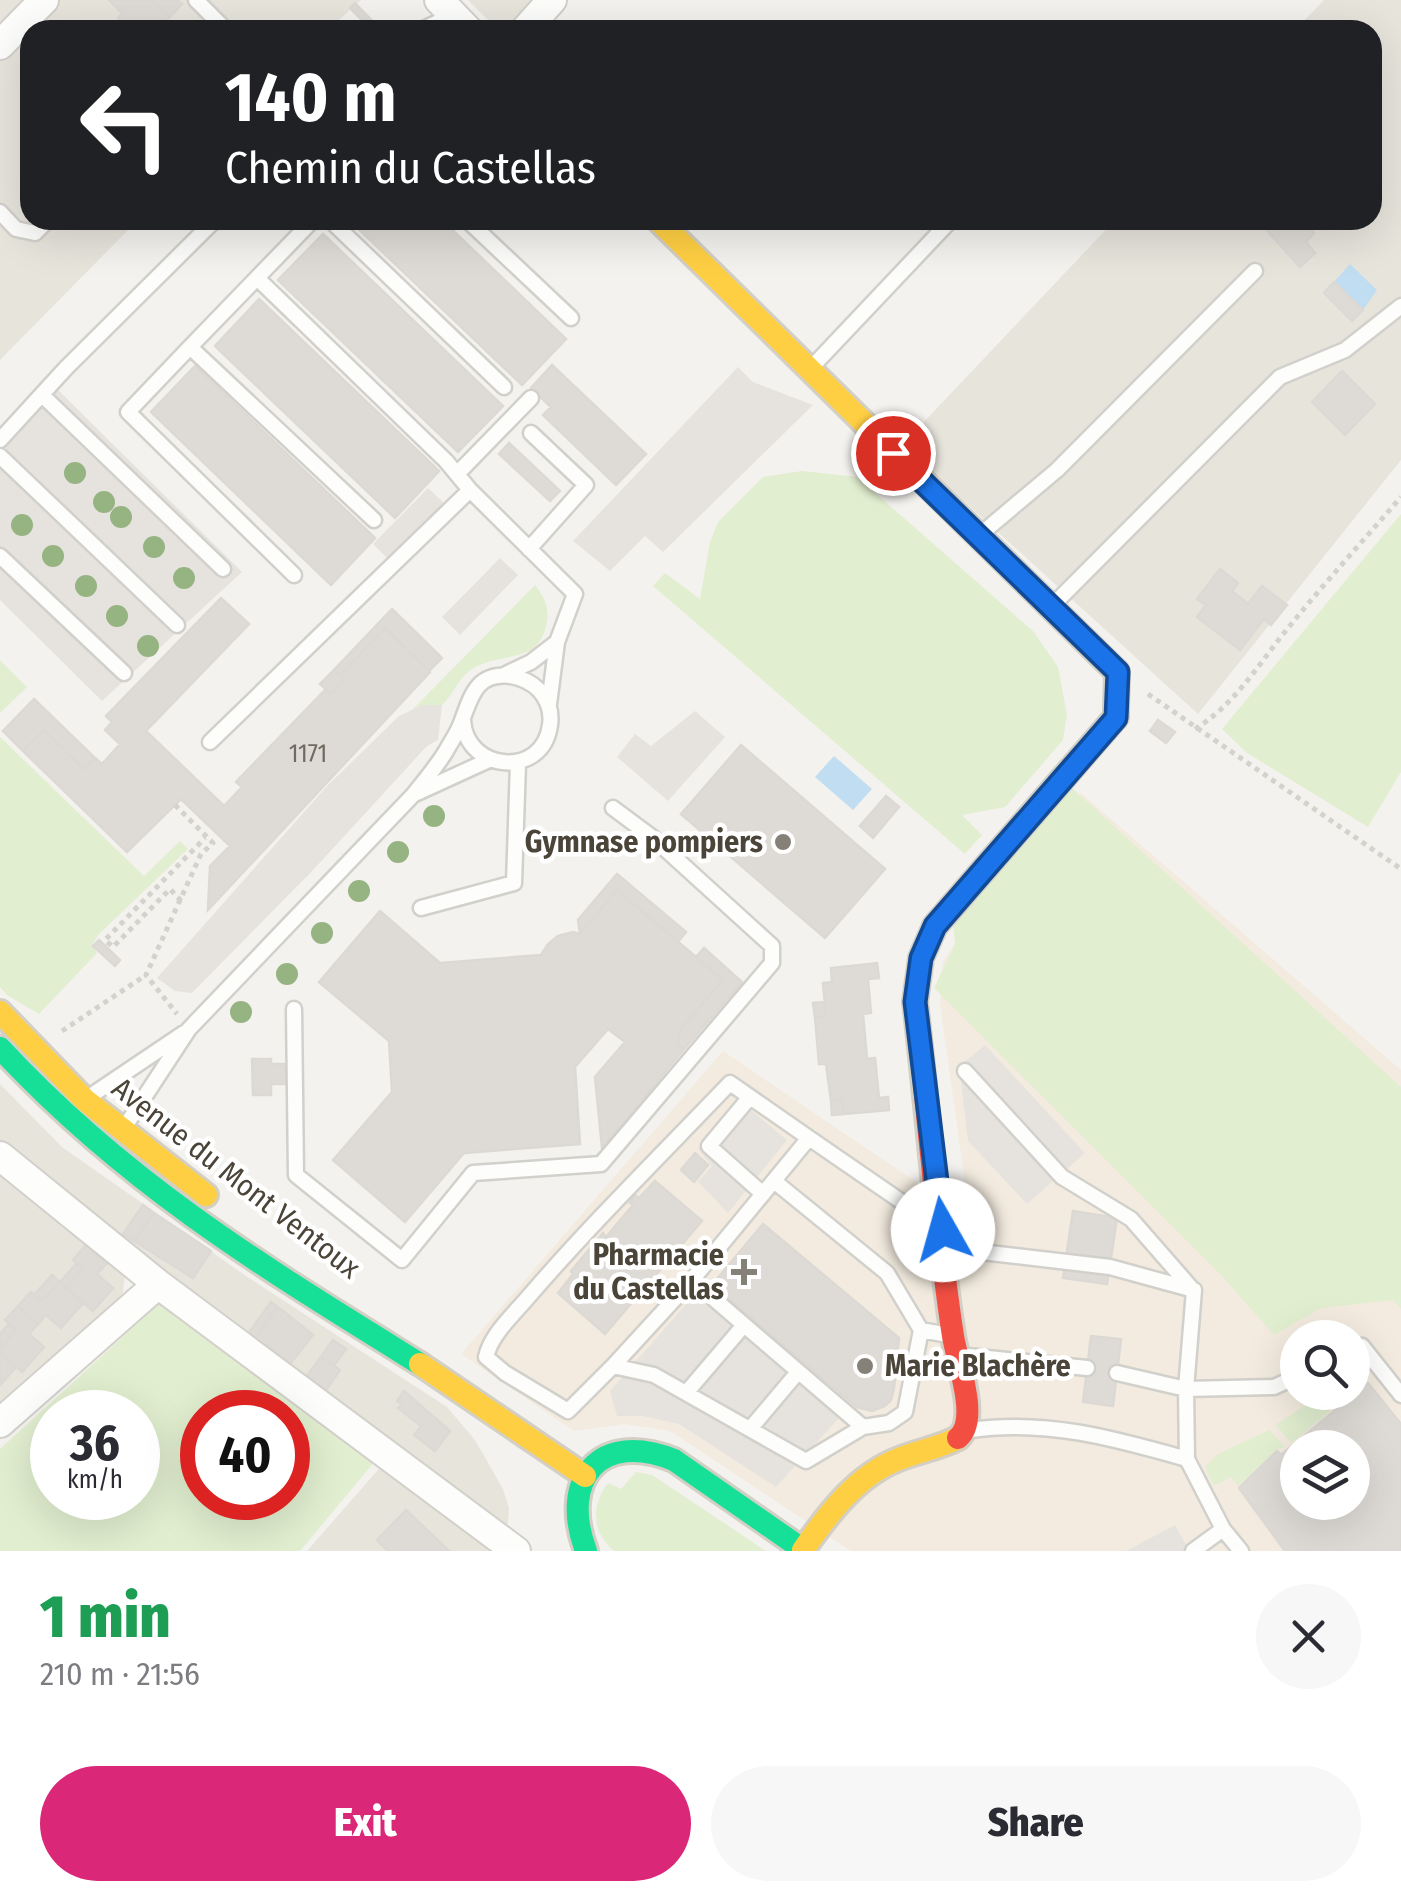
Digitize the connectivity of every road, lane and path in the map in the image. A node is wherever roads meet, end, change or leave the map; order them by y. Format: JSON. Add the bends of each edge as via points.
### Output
{"nodes":[{"id":1,"x":44,"y":0,"type":"edge"},
{"id":2,"x":196,"y":0,"type":"edge"},
{"id":3,"x":552,"y":0,"type":"edge"},
{"id":4,"x":24,"y":20,"type":"edge"},
{"id":5,"x":216,"y":20,"type":"edge"},
{"id":6,"x":534,"y":20,"type":"edge"},
{"id":7,"x":20,"y":25,"type":"edge"},
{"id":8,"x":0,"y":45,"type":"edge"},
{"id":9,"x":0,"y":212,"type":"edge"},
{"id":10,"x":38,"y":230,"type":"edge"},
{"id":11,"x":205,"y":230,"type":"edge"},
{"id":12,"x":303,"y":230,"type":"edge"},
{"id":13,"x":340,"y":230,"type":"edge"},
{"id":14,"x":479,"y":230,"type":"edge"},
{"id":15,"x":668,"y":230,"type":"edge"},
{"id":16,"x":942,"y":230,"type":"edge"},
{"id":17,"x":1256,"y":270,"type":"dead end"},
{"id":18,"x":257,"y":278,"type":"junction"},
{"id":19,"x":1401,"y":306,"type":"edge"},
{"id":20,"x":571,"y":318,"type":"dead end"},
{"id":21,"x":190,"y":347,"type":"junction"},
{"id":22,"x":808,"y":370,"type":"junction"},
{"id":23,"x":504,"y":387,"type":"dead end"},
{"id":24,"x":42,"y":395,"type":"junction"},
{"id":25,"x":531,"y":398,"type":"dead end"},
{"id":26,"x":531,"y":433,"type":"dead end"},
{"id":27,"x":0,"y":440,"type":"edge"},
{"id":28,"x":0,"y":456,"type":"edge"},
{"id":29,"x":456,"y":474,"type":"junction"},
{"id":30,"x":470,"y":490,"type":"junction"},
{"id":31,"x":1401,"y":497,"type":"edge"},
{"id":32,"x":374,"y":520,"type":"dead end"},
{"id":33,"x":978,"y":536,"type":"junction"},
{"id":34,"x":528,"y":549,"type":"junction"},
{"id":35,"x":0,"y":556,"type":"edge"},
{"id":36,"x":223,"y":569,"type":"dead end"},
{"id":37,"x":294,"y":574,"type":"dead end"},
{"id":38,"x":1051,"y":607,"type":"junction"},
{"id":39,"x":176,"y":625,"type":"dead end"},
{"id":40,"x":557,"y":642,"type":"junction"},
{"id":41,"x":1118,"y":672,"type":"junction"},
{"id":42,"x":124,"y":673,"type":"dead end"},
{"id":43,"x":502,"y":676,"type":"junction"},
{"id":44,"x":548,"y":705,"type":"junction"},
{"id":45,"x":463,"y":720,"type":"junction"},
{"id":46,"x":1195,"y":729,"type":"junction"},
{"id":47,"x":210,"y":742,"type":"dead end"},
{"id":48,"x":489,"y":760,"type":"junction"},
{"id":49,"x":518,"y":763,"type":"junction"},
{"id":50,"x":414,"y":794,"type":"junction"},
{"id":51,"x":175,"y":804,"type":"dead end"},
{"id":52,"x":614,"y":808,"type":"dead end"},
{"id":53,"x":206,"y":836,"type":"junction"},
{"id":54,"x":1401,"y":869,"type":"edge"},
{"id":55,"x":181,"y":901,"type":"junction"},
{"id":56,"x":420,"y":908,"type":"dead end"},
{"id":57,"x":146,"y":975,"type":"junction"},
{"id":58,"x":294,"y":1008,"type":"dead end"},
{"id":59,"x":0,"y":1012,"type":"edge"},
{"id":60,"x":189,"y":1030,"type":"junction"},
{"id":61,"x":56,"y":1036,"type":"dead end"},
{"id":62,"x":8,"y":1057,"type":"edge"},
{"id":63,"x":965,"y":1072,"type":"dead end"},
{"id":64,"x":750,"y":1097,"type":"junction"},
{"id":65,"x":85,"y":1100,"type":"junction"},
{"id":66,"x":90,"y":1125,"type":"junction"},
{"id":67,"x":122,"y":1131,"type":"junction"},
{"id":68,"x":809,"y":1138,"type":"junction"},
{"id":69,"x":0,"y":1156,"type":"edge"},
{"id":70,"x":112,"y":1157,"type":"junction"},
{"id":71,"x":774,"y":1180,"type":"junction"},
{"id":72,"x":764,"y":1194,"type":"junction"},
{"id":73,"x":944,"y":1239,"type":"junction"},
{"id":74,"x":692,"y":1280,"type":"junction"},
{"id":75,"x":158,"y":1284,"type":"junction"},
{"id":76,"x":1194,"y":1290,"type":"junction"},
{"id":77,"x":744,"y":1325,"type":"junction"},
{"id":78,"x":921,"y":1330,"type":"junction"},
{"id":79,"x":954,"y":1345,"type":"junction"},
{"id":80,"x":1370,"y":1356,"type":"edge"},
{"id":81,"x":612,"y":1366,"type":"junction"},
{"id":82,"x":1087,"y":1368,"type":"dead end"},
{"id":83,"x":798,"y":1372,"type":"junction"},
{"id":84,"x":1117,"y":1373,"type":"dead end"},
{"id":85,"x":446,"y":1380,"type":"junction"},
{"id":86,"x":1280,"y":1384,"type":"edge"},
{"id":87,"x":1186,"y":1389,"type":"junction"},
{"id":88,"x":686,"y":1393,"type":"junction"},
{"id":89,"x":1401,"y":1395,"type":"edge"},
{"id":90,"x":0,"y":1423,"type":"edge"},
{"id":91,"x":863,"y":1427,"type":"junction"},
{"id":92,"x":750,"y":1429,"type":"junction"},
{"id":93,"x":966,"y":1431,"type":"junction"},
{"id":94,"x":1187,"y":1458,"type":"junction"},
{"id":95,"x":585,"y":1476,"type":"junction"},
{"id":96,"x":1223,"y":1529,"type":"junction"},
{"id":97,"x":804,"y":1550,"type":"edge"},
{"id":98,"x":516,"y":1551,"type":"edge"},
{"id":99,"x":585,"y":1551,"type":"edge"},
{"id":100,"x":1193,"y":1551,"type":"edge"},
{"id":101,"x":1241,"y":1551,"type":"edge"}],
"edges":[{"from":1,"to":4,"type":"street"},
{"from":2,"to":5,"type":"lane"},
{"from":3,"to":6,"type":"street"},
{"from":7,"to":8,"type":"street"},
{"from":9,"to":10,"type":"lane","via":[[16,230]]},
{"from":11,"to":24,"type":"lane"},
{"from":12,"to":18,"type":"lane"},
{"from":13,"to":23,"type":"lane"},
{"from":14,"to":20,"type":"lane"},
{"from":15,"to":22,"type":"street"},
{"from":16,"to":22,"type":"lane"},
{"from":17,"to":33,"type":"lane","via":[[1057,470]]},
{"from":18,"to":21,"type":"lane"},
{"from":18,"to":29,"type":"lane"},
{"from":19,"to":38,"type":"lane","via":[[1345,350],[1280,377]]},
{"from":21,"to":32,"type":"lane"},
{"from":21,"to":37,"type":"lane","via":[[128,412]]},
{"from":22,"to":33,"type":"street"},
{"from":24,"to":27,"type":"lane"},
{"from":24,"to":36,"type":"lane"},
{"from":25,"to":29,"type":"lane"},
{"from":26,"to":34,"type":"lane","via":[[586,485]]},
{"from":28,"to":39,"type":"lane"},
{"from":29,"to":30,"type":"lane"},
{"from":30,"to":34,"type":"lane"},
{"from":30,"to":47,"type":"lane"},
{"from":31,"to":46,"type":"path","via":[[1228,706]]},
{"from":33,"to":38,"type":"street"},
{"from":34,"to":40,"type":"lane","via":[[575,594]]},
{"from":35,"to":42,"type":"lane"},
{"from":38,"to":41,"type":"street"},
{"from":40,"to":43,"type":"lane"},
{"from":40,"to":44,"type":"lane"},
{"from":41,"to":46,"type":"path"},
{"from":41,"to":73,"type":"street","via":[[1116,718],[935,926],[921,958],[915,1002]]},
{"from":43,"to":44,"type":"lane","via":[[530,682]]},
{"from":43,"to":45,"type":"lane","via":[[477,687]]},
{"from":44,"to":49,"type":"lane","via":[[549,734]]},
{"from":45,"to":48,"type":"lane","via":[[468,741]]},
{"from":45,"to":50,"type":"lane"},
{"from":46,"to":54,"type":"path"},
{"from":48,"to":49,"type":"lane"},
{"from":48,"to":50,"type":"lane"},
{"from":49,"to":56,"type":"lane","via":[[514,882]]},
{"from":50,"to":60,"type":"lane"},
{"from":51,"to":53,"type":"path"},
{"from":52,"to":58,"type":"lane","via":[[772,946],[772,963],[601,1164],[473,1172],[402,1260],[296,1175]]},
{"from":53,"to":55,"type":"path","via":[[213,843]]},
{"from":53,"to":55,"type":"path","via":[[105,940],[113,947],[170,889]]},
{"from":55,"to":57,"type":"path"},
{"from":57,"to":60,"type":"path"},
{"from":57,"to":61,"type":"path"},
{"from":59,"to":65,"type":"street","name":"Avenue du Mont Ventoux"},
{"from":60,"to":65,"type":"lane"},
{"from":60,"to":67,"type":"lane"},
{"from":62,"to":66,"type":"lane"},
{"from":62,"to":70,"type":"street","name":"Avenue du Mont Ventoux"},
{"from":63,"to":76,"type":"lane","via":[[1062,1177],[1131,1219]]},
{"from":64,"to":68,"type":"lane"},
{"from":64,"to":72,"type":"lane","via":[[709,1146]]},
{"from":64,"to":81,"type":"lane","via":[[730,1083],[554,1268],[486,1357],[568,1411]]},
{"from":65,"to":66,"type":"lane"},
{"from":65,"to":67,"type":"street","name":"Avenue du Mont Ventoux"},
{"from":66,"to":67,"type":"lane","via":[[108,1138]]},
{"from":66,"to":70,"type":"lane"},
{"from":67,"to":85,"type":"street","name":"Avenue du Mont Ventoux"},
{"from":68,"to":71,"type":"lane"},
{"from":68,"to":73,"type":"lane"},
{"from":69,"to":75,"type":"street"},
{"from":70,"to":85,"type":"street","name":"Avenue du Mont Ventoux","via":[[313,1298]]},
{"from":71,"to":72,"type":"lane"},
{"from":71,"to":78,"type":"lane","via":[[886,1273]]},
{"from":72,"to":74,"type":"lane"},
{"from":73,"to":76,"type":"lane"},
{"from":73,"to":79,"type":"street"},
{"from":74,"to":77,"type":"lane"},
{"from":74,"to":81,"type":"lane"},
{"from":75,"to":90,"type":"street"},
{"from":75,"to":98,"type":"street"},
{"from":76,"to":87,"type":"lane"},
{"from":77,"to":83,"type":"lane"},
{"from":77,"to":88,"type":"lane"},
{"from":78,"to":79,"type":"lane"},
{"from":78,"to":91,"type":"lane","via":[[905,1412]]},
{"from":79,"to":82,"type":"lane"},
{"from":79,"to":93,"type":"street","via":[[969,1416]]},
{"from":80,"to":89,"type":"lane"},
{"from":81,"to":88,"type":"lane","via":[[654,1375]]},
{"from":83,"to":91,"type":"lane"},
{"from":83,"to":92,"type":"lane"},
{"from":84,"to":87,"type":"lane"},
{"from":85,"to":95,"type":"street","name":"Avenue du Mont Ventoux"},
{"from":86,"to":87,"type":"lane"},
{"from":87,"to":94,"type":"lane"},
{"from":88,"to":92,"type":"lane"},
{"from":91,"to":92,"type":"lane","via":[[806,1462]]},
{"from":93,"to":94,"type":"lane","via":[[1090,1432]]},
{"from":93,"to":97,"type":"street","via":[[868,1477],[825,1517]]},
{"from":94,"to":96,"type":"lane"},
{"from":95,"to":97,"type":"street","via":[[612,1454],[652,1450]]},
{"from":95,"to":99,"type":"street","via":[[574,1521]]},
{"from":96,"to":100,"type":"lane"},
{"from":96,"to":101,"type":"lane"}]}
